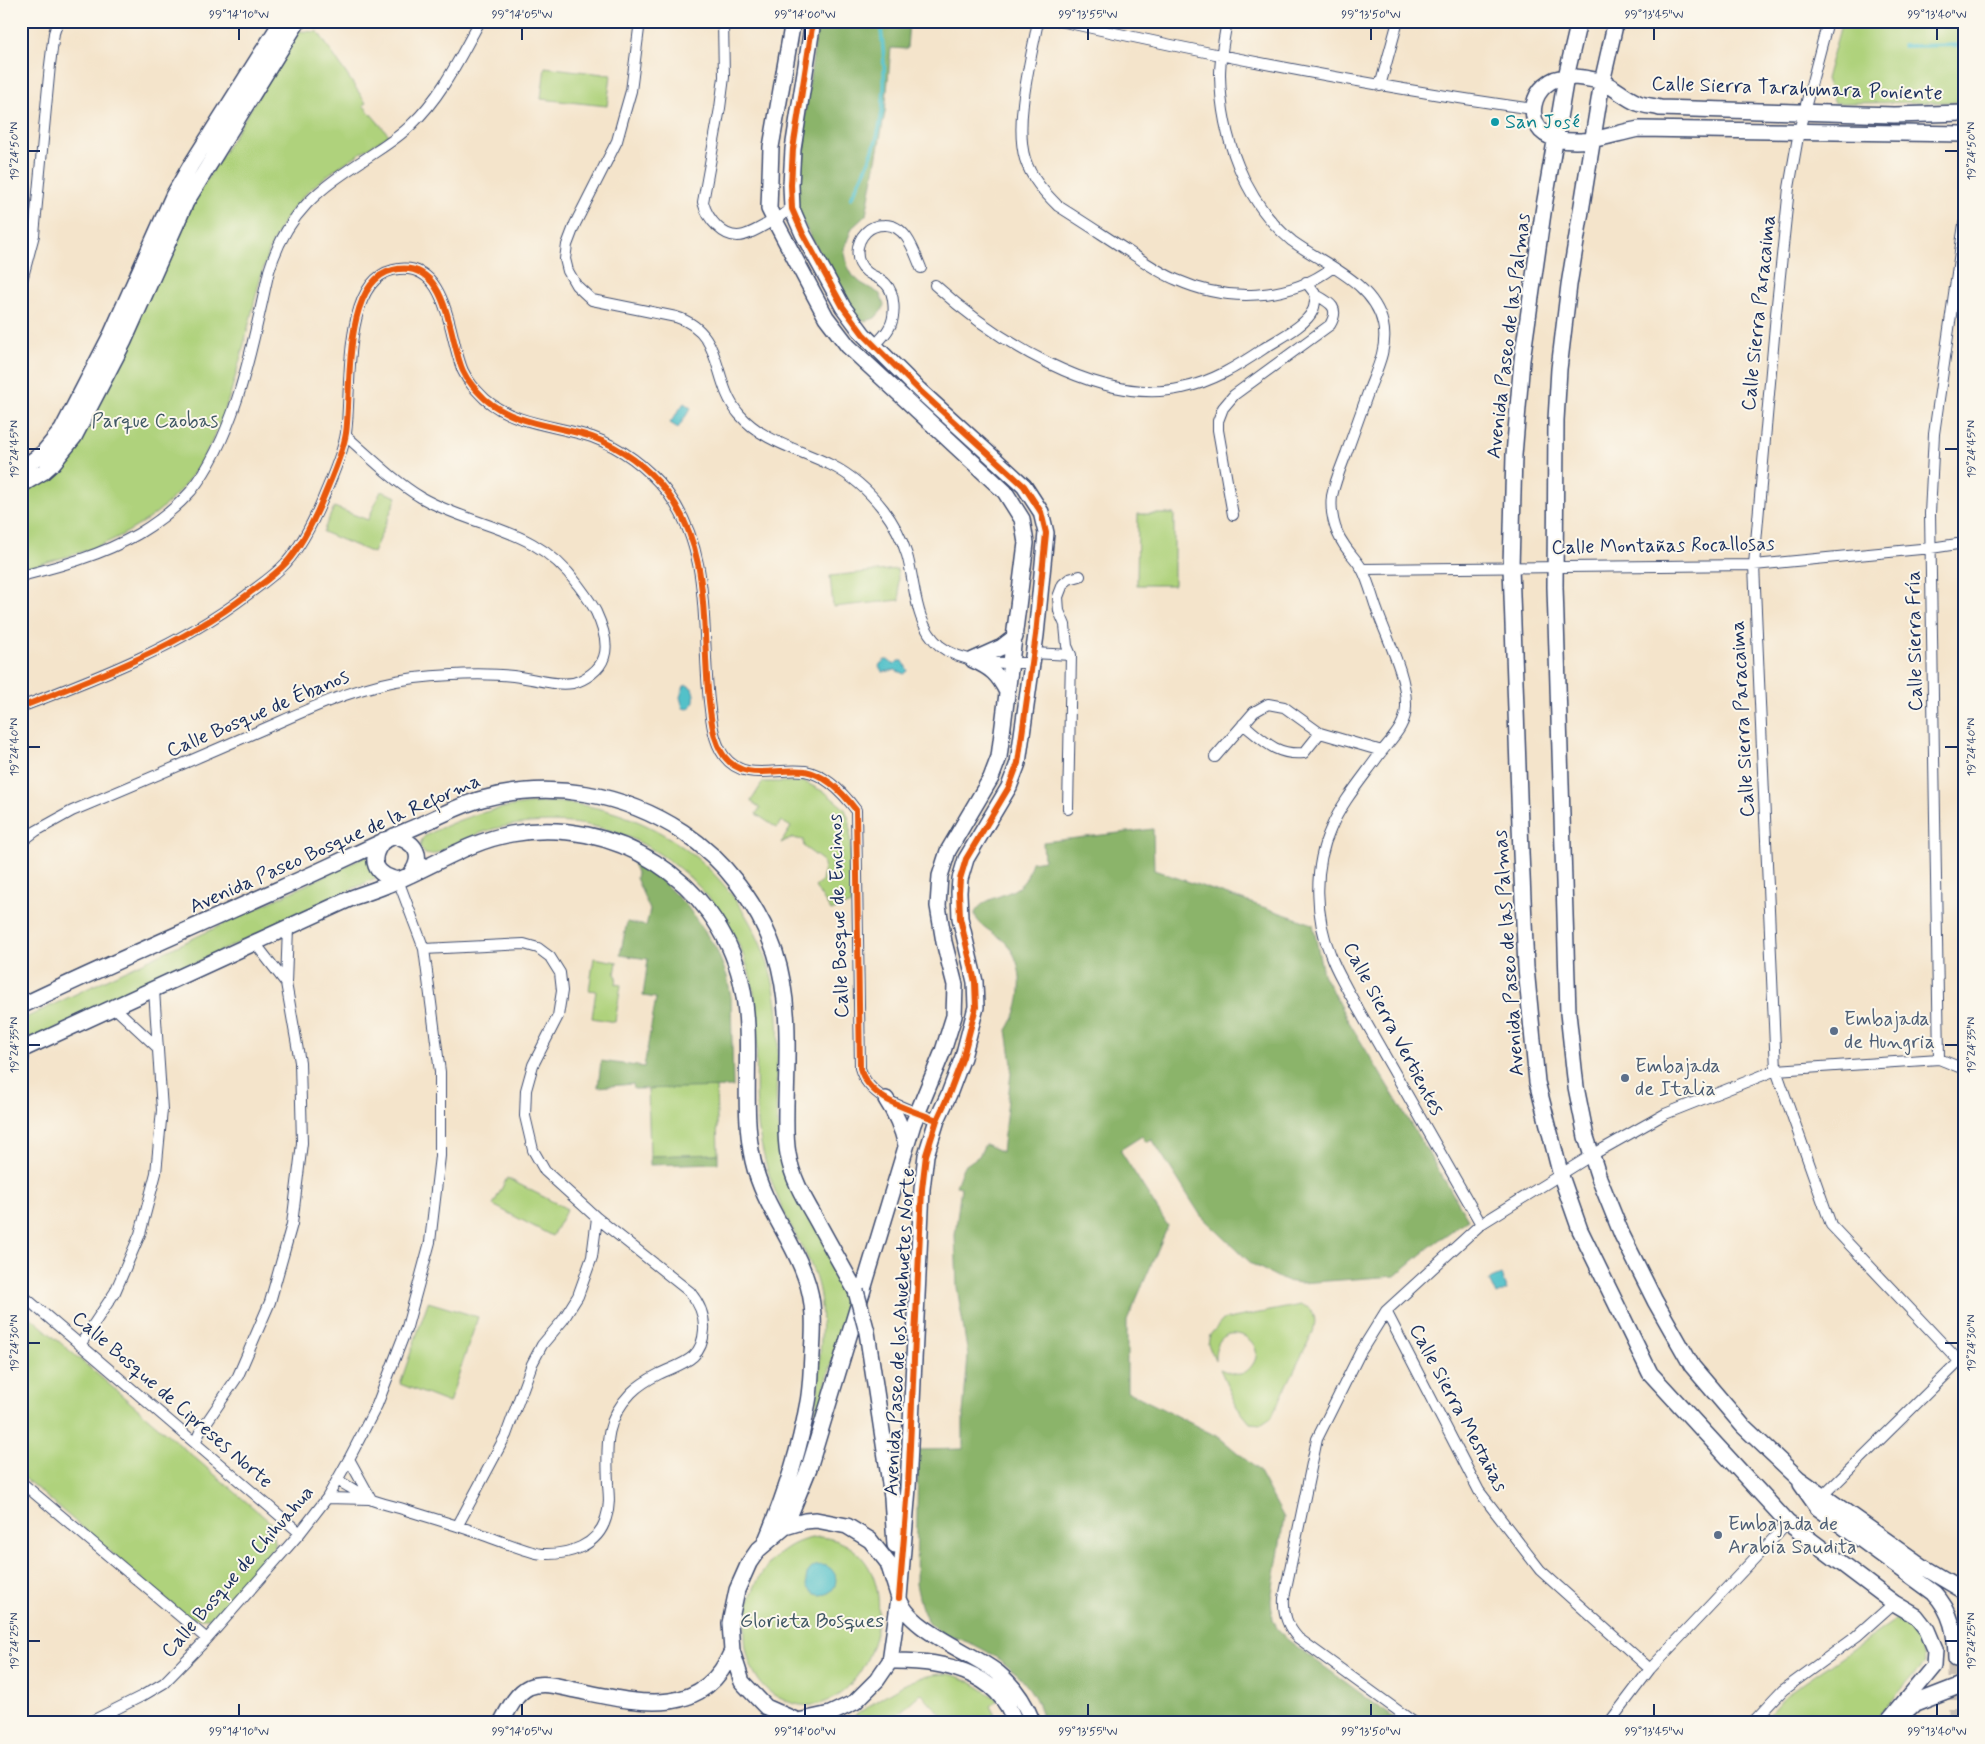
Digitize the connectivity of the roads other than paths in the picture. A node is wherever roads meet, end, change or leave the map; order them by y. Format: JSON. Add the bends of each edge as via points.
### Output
{"nodes":[{"id":1,"x":58,"y":21,"type":"edge"},
{"id":2,"x":282,"y":21,"type":"edge"},
{"id":3,"x":298,"y":21,"type":"edge"},
{"id":4,"x":480,"y":21,"type":"edge"},
{"id":5,"x":640,"y":21,"type":"edge"},
{"id":6,"x":723,"y":21,"type":"edge"},
{"id":7,"x":793,"y":21,"type":"edge"},
{"id":8,"x":813,"y":21,"type":"edge"},
{"id":9,"x":1038,"y":21,"type":"edge"},
{"id":10,"x":1060,"y":21,"type":"edge"},
{"id":11,"x":1227,"y":21,"type":"edge"},
{"id":12,"x":1398,"y":21,"type":"edge"},
{"id":13,"x":1580,"y":21,"type":"edge"},
{"id":14,"x":1616,"y":21,"type":"edge"},
{"id":15,"x":1828,"y":21,"type":"edge"},
{"id":16,"x":1221,"y":57,"type":"junction"},
{"id":17,"x":1566,"y":77,"type":"junction"},
{"id":18,"x":1602,"y":82,"type":"junction"},
{"id":19,"x":1380,"y":86,"type":"junction"},
{"id":20,"x":1533,"y":109,"type":"junction"},
{"id":21,"x":1804,"y":112,"type":"junction"},
{"id":22,"x":1964,"y":113,"type":"edge"},
{"id":23,"x":1799,"y":131,"type":"junction"},
{"id":24,"x":1964,"y":134,"type":"edge"},
{"id":25,"x":1555,"y":139,"type":"junction"},
{"id":26,"x":1592,"y":141,"type":"junction"},
{"id":27,"x":792,"y":209,"type":"junction"},
{"id":28,"x":774,"y":219,"type":"junction"},
{"id":29,"x":1964,"y":224,"type":"edge"},
{"id":30,"x":921,"y":268,"type":"dead end"},
{"id":31,"x":1332,"y":268,"type":"junction"},
{"id":32,"x":1306,"y":282,"type":"junction"},
{"id":33,"x":21,"y":284,"type":"edge"},
{"id":34,"x":935,"y":285,"type":"dead end"},
{"id":35,"x":136,"y":294,"type":"junction"},
{"id":36,"x":1316,"y":295,"type":"junction"},
{"id":37,"x":875,"y":345,"type":"junction"},
{"id":38,"x":956,"y":422,"type":"junction"},
{"id":39,"x":944,"y":435,"type":"junction"},
{"id":40,"x":346,"y":436,"type":"junction"},
{"id":41,"x":21,"y":469,"type":"edge"},
{"id":42,"x":21,"y":485,"type":"edge"},
{"id":43,"x":1233,"y":516,"type":"dead end"},
{"id":44,"x":1964,"y":543,"type":"edge"},
{"id":45,"x":1931,"y":548,"type":"junction"},
{"id":46,"x":1754,"y":565,"type":"junction"},
{"id":47,"x":1511,"y":566,"type":"junction"},
{"id":48,"x":1554,"y":566,"type":"junction"},
{"id":49,"x":1362,"y":569,"type":"junction"},
{"id":50,"x":21,"y":576,"type":"edge"},
{"id":51,"x":1080,"y":576,"type":"dead end"},
{"id":52,"x":1015,"y":637,"type":"junction"},
{"id":53,"x":1071,"y":655,"type":"junction"},
{"id":54,"x":1032,"y":658,"type":"junction"},
{"id":55,"x":973,"y":660,"type":"junction"},
{"id":56,"x":1011,"y":663,"type":"junction"},
{"id":57,"x":1007,"y":692,"type":"junction"},
{"id":58,"x":21,"y":708,"type":"edge"},
{"id":59,"x":1243,"y":724,"type":"junction"},
{"id":60,"x":1320,"y":733,"type":"junction"},
{"id":61,"x":1382,"y":751,"type":"junction"},
{"id":62,"x":1215,"y":757,"type":"dead end"},
{"id":63,"x":1068,"y":809,"type":"dead end"},
{"id":64,"x":389,"y":838,"type":"junction"},
{"id":65,"x":21,"y":842,"type":"edge"},
{"id":66,"x":404,"y":878,"type":"junction"},
{"id":67,"x":288,"y":927,"type":"junction"},
{"id":68,"x":255,"y":943,"type":"junction"},
{"id":69,"x":424,"y":949,"type":"junction"},
{"id":70,"x":286,"y":983,"type":"junction"},
{"id":71,"x":154,"y":990,"type":"junction"},
{"id":72,"x":21,"y":1006,"type":"edge"},
{"id":73,"x":114,"y":1007,"type":"junction"},
{"id":74,"x":158,"y":1047,"type":"junction"},
{"id":75,"x":23,"y":1050,"type":"edge"},
{"id":76,"x":1939,"y":1059,"type":"junction"},
{"id":77,"x":1964,"y":1069,"type":"edge"},
{"id":78,"x":1776,"y":1070,"type":"junction"},
{"id":79,"x":21,"y":1075,"type":"edge"},
{"id":80,"x":886,"y":1099,"type":"junction"},
{"id":81,"x":918,"y":1112,"type":"junction"},
{"id":82,"x":936,"y":1120,"type":"junction"},
{"id":83,"x":906,"y":1147,"type":"junction"},
{"id":84,"x":1592,"y":1155,"type":"junction"},
{"id":85,"x":1561,"y":1176,"type":"junction"},
{"id":86,"x":597,"y":1218,"type":"junction"},
{"id":87,"x":1481,"y":1224,"type":"junction"},
{"id":88,"x":21,"y":1294,"type":"edge"},
{"id":89,"x":1386,"y":1311,"type":"junction"},
{"id":90,"x":80,"y":1345,"type":"junction"},
{"id":91,"x":1962,"y":1361,"type":"edge"},
{"id":92,"x":195,"y":1443,"type":"junction"},
{"id":93,"x":349,"y":1458,"type":"junction"},
{"id":94,"x":1798,"y":1478,"type":"junction"},
{"id":95,"x":337,"y":1480,"type":"junction"},
{"id":96,"x":21,"y":1482,"type":"edge"},
{"id":97,"x":1824,"y":1495,"type":"junction"},
{"id":98,"x":326,"y":1498,"type":"junction"},
{"id":99,"x":371,"y":1500,"type":"junction"},
{"id":100,"x":1788,"y":1523,"type":"junction"},
{"id":101,"x":458,"y":1526,"type":"junction"},
{"id":102,"x":785,"y":1527,"type":"junction"},
{"id":103,"x":300,"y":1533,"type":"junction"},
{"id":104,"x":765,"y":1543,"type":"junction"},
{"id":105,"x":1959,"y":1586,"type":"edge"},
{"id":106,"x":899,"y":1598,"type":"junction"},
{"id":107,"x":1894,"y":1603,"type":"junction"},
{"id":108,"x":206,"y":1639,"type":"junction"},
{"id":109,"x":732,"y":1651,"type":"junction"},
{"id":110,"x":1956,"y":1660,"type":"tunnel mouth"},
{"id":111,"x":890,"y":1661,"type":"junction"},
{"id":112,"x":1650,"y":1669,"type":"junction"},
{"id":113,"x":1964,"y":1684,"type":"edge"},
{"id":114,"x":1964,"y":1721,"type":"edge"},
{"id":115,"x":795,"y":1722,"type":"edge"},
{"id":116,"x":88,"y":1723,"type":"edge"},
{"id":117,"x":501,"y":1723,"type":"edge"},
{"id":118,"x":1014,"y":1723,"type":"edge"},
{"id":119,"x":1033,"y":1723,"type":"edge"},
{"id":120,"x":1416,"y":1723,"type":"edge"},
{"id":121,"x":1609,"y":1723,"type":"edge"},
{"id":122,"x":1752,"y":1723,"type":"edge"},
{"id":123,"x":1887,"y":1723,"type":"edge"},
{"id":124,"x":1892,"y":1723,"type":"edge"},
{"id":125,"x":1960,"y":1723,"type":"edge"}],
"edges":[{"from":1,"to":33,"type":"street","via":[[51,57],[34,235]]},
{"from":2,"to":35,"type":"main road","via":[[182,180]]},
{"from":3,"to":35,"type":"main road","via":[[194,187]]},
{"from":4,"to":50,"type":"street","via":[[441,89],[420,117],[392,142],[307,202],[287,230],[274,258],[234,409],[214,453],[191,490],[163,518],[123,542],[84,559]]},
{"from":5,"to":55,"type":"street","via":[[624,119],[617,141],[570,234],[566,252],[568,271],[576,285],[592,300],[676,317],[698,328],[710,344],[726,396],[748,424],[770,439],[832,465],[871,495],[882,508],[907,554],[922,624],[927,633],[951,653]]},
{"from":6,"to":28,"type":"street","via":[[724,77],[703,202],[705,210],[713,223],[726,233],[735,235],[743,236]]},
{"from":7,"to":28,"type":"main road","name":"Avenida Paseo de los Ahuehuetes Norte","via":[[771,148],[769,209]]},
{"from":8,"to":27,"type":"main road","name":"Avenida Paseo de los Ahuehuetes Norte","via":[[792,149]]},
{"from":9,"to":32,"type":"street","via":[[1026,86],[1022,139],[1025,159],[1033,177],[1058,206],[1157,270],[1201,288],[1244,295],[1291,289]]},
{"from":10,"to":16,"type":"street"},
{"from":11,"to":16,"type":"street","name":"Calle Sierra Vertientes"},
{"from":12,"to":19,"type":"street"},
{"from":13,"to":17,"type":"main road","name":"Avenida Paseo de las Palmas"},
{"from":14,"to":18,"type":"main road"},
{"from":15,"to":21,"type":"street","name":"Calle Sierra Paracaima"},
{"from":16,"to":19,"type":"street"},
{"from":16,"to":31,"type":"street","name":"Calle Sierra Vertientes","via":[[1221,92],[1227,129],[1241,173],[1274,223]]},
{"from":17,"to":18,"type":"main road","name":"Calle Sierra Tarahumara Poniente"},
{"from":17,"to":20,"type":"main road","name":"Calle Sierra Tarahumara Poniente","via":[[1542,86],[1535,97]]},
{"from":17,"to":25,"type":"main road","name":"Avenida Paseo de las Palmas"},
{"from":18,"to":21,"type":"main road","name":"Calle Sierra Tarahumara Poniente","via":[[1638,103],[1660,108]]},
{"from":18,"to":26,"type":"main road"},
{"from":19,"to":20,"type":"street"},
{"from":20,"to":25,"type":"main road","via":[[1541,131]]},
{"from":21,"to":22,"type":"main road","name":"Calle Sierra Tarahumara Poniente"},
{"from":21,"to":23,"type":"street","name":"Calle Sierra Paracaima"},
{"from":23,"to":24,"type":"main road","name":"Calle Sierra Tarahumara Poniente"},
{"from":23,"to":26,"type":"main road","name":"Calle Sierra Tarahumara Poniente","via":[[1639,129]]},
{"from":23,"to":46,"type":"street","name":"Calle Sierra Paracaima","via":[[1783,241]]},
{"from":25,"to":26,"type":"main road","name":"Calle Sierra Tarahumara Poniente"},
{"from":25,"to":47,"type":"main road","name":"Avenida Paseo de las Palmas","via":[[1522,360],[1514,455]]},
{"from":26,"to":48,"type":"main road","via":[[1559,369]]},
{"from":27,"to":28,"type":"street"},
{"from":27,"to":37,"type":"main road","name":"Avenida Paseo de los Ahuehuetes Norte","via":[[843,307]]},
{"from":28,"to":39,"type":"main road","name":"Avenida Paseo de los Ahuehuetes Norte","via":[[826,317],[848,346]]},
{"from":29,"to":45,"type":"street","name":"Calle Sierra Fría","via":[[1934,434]]},
{"from":30,"to":37,"type":"street","via":[[908,239],[900,230],[888,225],[875,226],[861,238],[857,251],[860,263],[868,273],[887,284],[892,301],[891,323]]},
{"from":31,"to":32,"type":"street"},
{"from":31,"to":49,"type":"street","name":"Calle Sierra Vertientes","via":[[1371,298],[1383,322],[1384,342],[1379,364],[1332,497],[1333,520],[1341,540]]},
{"from":32,"to":36,"type":"street"},
{"from":34,"to":36,"type":"street","via":[[979,322],[1027,352],[1111,387],[1147,391],[1181,389],[1238,366],[1303,322],[1314,310]]},
{"from":35,"to":41,"type":"main road","via":[[62,430],[43,453]]},
{"from":35,"to":42,"type":"main road","via":[[124,341],[68,446],[43,472]]},
{"from":36,"to":43,"type":"street","via":[[1334,309],[1330,325],[1234,395],[1220,414],[1218,430]]},
{"from":37,"to":38,"type":"main road","name":"Avenida Paseo de los Ahuehuetes Norte"},
{"from":38,"to":39,"type":"main road"},
{"from":38,"to":54,"type":"main road","name":"Avenida Paseo de los Ahuehuetes Norte","via":[[1024,486],[1041,512],[1046,544]]},
{"from":39,"to":52,"type":"main road","name":"Avenida Paseo de los Ahuehuetes Norte","via":[[1005,492],[1022,519],[1026,543]]},
{"from":40,"to":58,"type":"street","name":"Calle Bosque de Encinos","via":[[321,503],[300,544],[271,577],[232,606],[179,638]]},
{"from":40,"to":65,"type":"street","name":"Calle Bosque de Ébanos","via":[[408,489],[451,512],[522,537],[553,558],[573,577],[594,608],[603,632],[605,651],[600,665],[583,679],[564,684],[486,675],[418,678],[360,689],[309,708],[72,812]]},
{"from":40,"to":80,"type":"street","name":"Calle Bosque de Encinos","via":[[354,327],[363,298],[374,280],[390,270],[408,268],[427,277],[440,294],[462,368],[473,388],[493,406],[520,419],[608,444],[634,460],[668,493],[686,525],[699,561],[708,692],[712,724],[721,752],[732,764],[747,771],[805,771],[815,775],[834,786],[856,810],[860,1068],[872,1090]]},
{"from":44,"to":45,"type":"street","name":"Calle Montañas Rocallosas"},
{"from":45,"to":46,"type":"street","name":"Calle Montañas Rocallosas"},
{"from":45,"to":76,"type":"street","name":"Calle Sierra Fría"},
{"from":46,"to":48,"type":"street","name":"Calle Montañas Rocallosas"},
{"from":46,"to":78,"type":"street","name":"Calle Sierra Paracaima"},
{"from":47,"to":48,"type":"street","name":"Calle Montañas Rocallosas"},
{"from":47,"to":49,"type":"street","name":"Calle Montañas Rocallosas"},
{"from":47,"to":85,"type":"main road","name":"Avenida Paseo de las Palmas","via":[[1526,968],[1537,1082]]},
{"from":48,"to":84,"type":"main road","via":[[1568,1013],[1576,1087]]},
{"from":49,"to":61,"type":"street","name":"Calle Sierra Vertientes","via":[[1404,683],[1407,706],[1396,736]]},
{"from":51,"to":53,"type":"street","via":[[1068,578],[1058,597]]},
{"from":52,"to":55,"type":"main road","via":[[1002,647]]},
{"from":52,"to":56,"type":"main road","name":"Avenida Paseo de los Ahuehuetes Norte"},
{"from":53,"to":54,"type":"street"},
{"from":53,"to":63,"type":"street"},
{"from":54,"to":56,"type":"street"},
{"from":54,"to":82,"type":"main road","name":"Avenida Paseo de los Ahuehuetes Norte","via":[[1015,776],[966,859],[960,879],[960,918],[975,982],[976,1008],[964,1057]]},
{"from":55,"to":56,"type":"street"},
{"from":55,"to":57,"type":"main road","via":[[988,666],[1000,678]]},
{"from":56,"to":57,"type":"main road","name":"Avenida Paseo de los Ahuehuetes Norte"},
{"from":57,"to":81,"type":"main road","name":"Avenida Paseo de los Ahuehuetes Norte","via":[[996,768],[948,851],[940,876],[938,906],[955,984],[955,1006],[944,1052]]},
{"from":59,"to":60,"type":"street","via":[[1268,704],[1284,707]]},
{"from":59,"to":60,"type":"street","via":[[1271,748],[1290,755],[1304,753]]},
{"from":59,"to":62,"type":"street"},
{"from":60,"to":61,"type":"street"},
{"from":61,"to":87,"type":"street","name":"Calle Sierra Vertientes","via":[[1330,829],[1318,883],[1321,919],[1330,956],[1348,991]]},
{"from":64,"to":66,"type":"main road","via":[[406,839],[418,856],[416,867]]},
{"from":64,"to":66,"type":"main road","via":[[377,849],[374,860],[378,870],[387,878]]},
{"from":64,"to":72,"type":"main road","name":"Avenida Paseo Bosque de la Reforma"},
{"from":64,"to":106,"type":"main road","name":"Avenida Paseo Bosque de la Reforma","bridge":true,"via":[[480,800],[524,791],[568,791],[611,798],[652,814],[691,837],[726,869],[754,907],[774,949],[783,987],[787,1020],[786,1141],[790,1166],[856,1292],[867,1332],[892,1497]]},
{"from":66,"to":67,"type":"main road"},
{"from":66,"to":69,"type":"street","name":"Calle Bosque de Chihuahua"},
{"from":66,"to":104,"type":"main road","via":[[475,844],[510,834],[546,830],[582,833],[634,850],[667,870],[696,896],[724,936],[736,963],[745,1000],[746,1084],[753,1161],[765,1197],[804,1272],[813,1305],[807,1409],[785,1490]]},
{"from":67,"to":68,"type":"main road"},
{"from":67,"to":70,"type":"street"},
{"from":68,"to":70,"type":"street"},
{"from":68,"to":71,"type":"main road"},
{"from":69,"to":86,"type":"street","via":[[524,944],[545,952],[556,965],[562,982],[558,1016],[529,1077],[524,1103],[526,1128],[545,1171]]},
{"from":69,"to":93,"type":"street","name":"Calle Bosque de Chihuahua","via":[[440,1072],[440,1156],[430,1242],[407,1327],[377,1405]]},
{"from":70,"to":92,"type":"street","via":[[300,1062],[302,1143],[292,1224],[270,1302],[238,1376]]},
{"from":71,"to":73,"type":"main road"},
{"from":71,"to":74,"type":"street"},
{"from":73,"to":74,"type":"street"},
{"from":73,"to":75,"type":"main road"},
{"from":74,"to":90,"type":"street","via":[[162,1110],[152,1190],[140,1234],[115,1292]]},
{"from":75,"to":79,"type":"street"},
{"from":76,"to":77,"type":"street"},
{"from":76,"to":78,"type":"street"},
{"from":78,"to":84,"type":"street","via":[[1665,1114]]},
{"from":78,"to":91,"type":"street","name":"Calle Sierra Paracaima","via":[[1831,1225]]},
{"from":80,"to":81,"type":"street","name":"Calle Bosque de Encinos"},
{"from":80,"to":83,"type":"main road","via":[[896,1113]]},
{"from":81,"to":82,"type":"street","name":"Calle Bosque de Encinos"},
{"from":81,"to":83,"type":"main road","name":"Avenida Paseo de los Ahuehuetes Norte"},
{"from":82,"to":106,"type":"main road","name":"Avenida Paseo de los Ahuehuetes Norte","via":[[926,1155],[922,1189],[908,1488]]},
{"from":83,"to":102,"type":"main road","name":"Avenida Paseo de los Ahuehuetes Norte","via":[[809,1468]]},
{"from":84,"to":85,"type":"street"},
{"from":84,"to":94,"type":"main road","via":[[1639,1271],[1692,1366],[1743,1426]]},
{"from":85,"to":87,"type":"street"},
{"from":85,"to":100,"type":"main road","name":"Avenida Paseo de las Palmas","via":[[1580,1230],[1650,1373]]},
{"from":86,"to":101,"type":"street","via":[[593,1250],[581,1290],[532,1364],[506,1435]]},
{"from":86,"to":101,"type":"street","via":[[690,1292],[703,1316],[701,1344],[690,1359],[641,1385],[616,1415],[607,1440],[608,1513],[602,1528],[590,1542],[574,1551],[540,1554]]},
{"from":87,"to":89,"type":"street"},
{"from":88,"to":90,"type":"street","name":"Calle Bosque de Cipreses Norte"},
{"from":89,"to":112,"type":"street","name":"Calle Sierra Mestañas","via":[[1479,1491],[1540,1570]]},
{"from":89,"to":120,"type":"street","via":[[1337,1395],[1317,1439],[1283,1607],[1288,1624],[1298,1638]]},
{"from":90,"to":92,"type":"street","name":"Calle Bosque de Cipreses Norte"},
{"from":91,"to":97,"type":"street"},
{"from":92,"to":103,"type":"street","name":"Calle Bosque de Cipreses Norte"},
{"from":93,"to":95,"type":"street","name":"Calle Bosque de Chihuahua"},
{"from":93,"to":99,"type":"street"},
{"from":94,"to":97,"type":"main road"},
{"from":94,"to":110,"type":"main road","via":[[1818,1508],[1942,1602],[1953,1628]]},
{"from":95,"to":98,"type":"street","name":"Calle Bosque de Chihuahua"},
{"from":95,"to":99,"type":"street"},
{"from":96,"to":108,"type":"street"},
{"from":97,"to":105,"type":"main road","via":[[1867,1528]]},
{"from":98,"to":99,"type":"street"},
{"from":98,"to":103,"type":"street","name":"Calle Bosque de Chihuahua"},
{"from":99,"to":101,"type":"street"},
{"from":100,"to":107,"type":"main road","name":"Avenida Paseo de las Palmas"},
{"from":100,"to":112,"type":"street"},
{"from":102,"to":104,"type":"main road"},
{"from":102,"to":106,"type":"main road","via":[[805,1521],[827,1521],[847,1526],[863,1535],[888,1563]]},
{"from":103,"to":108,"type":"street","name":"Calle Bosque de Chihuahua"},
{"from":104,"to":109,"type":"main road","via":[[749,1563],[736,1590],[730,1622]]},
{"from":106,"to":111,"type":"main road"},
{"from":106,"to":119,"type":"main road","via":[[921,1626],[975,1657],[1008,1682],[1025,1703]]},
{"from":107,"to":122,"type":"street","via":[[1857,1636],[1784,1690]]},
{"from":107,"to":123,"type":"main road","name":"Avenida Paseo de las Palmas","via":[[1916,1616],[1936,1649],[1934,1666]]},
{"from":108,"to":116,"type":"street","name":"Calle Bosque de Chihuahua","via":[[164,1683]]},
{"from":109,"to":115,"type":"main road","via":[[742,1682],[766,1707]]},
{"from":109,"to":117,"type":"main road","via":[[712,1681],[677,1701],[638,1701],[538,1685],[522,1692]]},
{"from":111,"to":115,"type":"main road","via":[[856,1702],[830,1714]]},
{"from":111,"to":118,"type":"main road","via":[[934,1664],[982,1679],[1002,1695]]},
{"from":112,"to":121,"type":"street"},
{"from":113,"to":124,"type":"main road","via":[[1916,1703]]},
{"from":114,"to":125,"type":"main road"}]}
